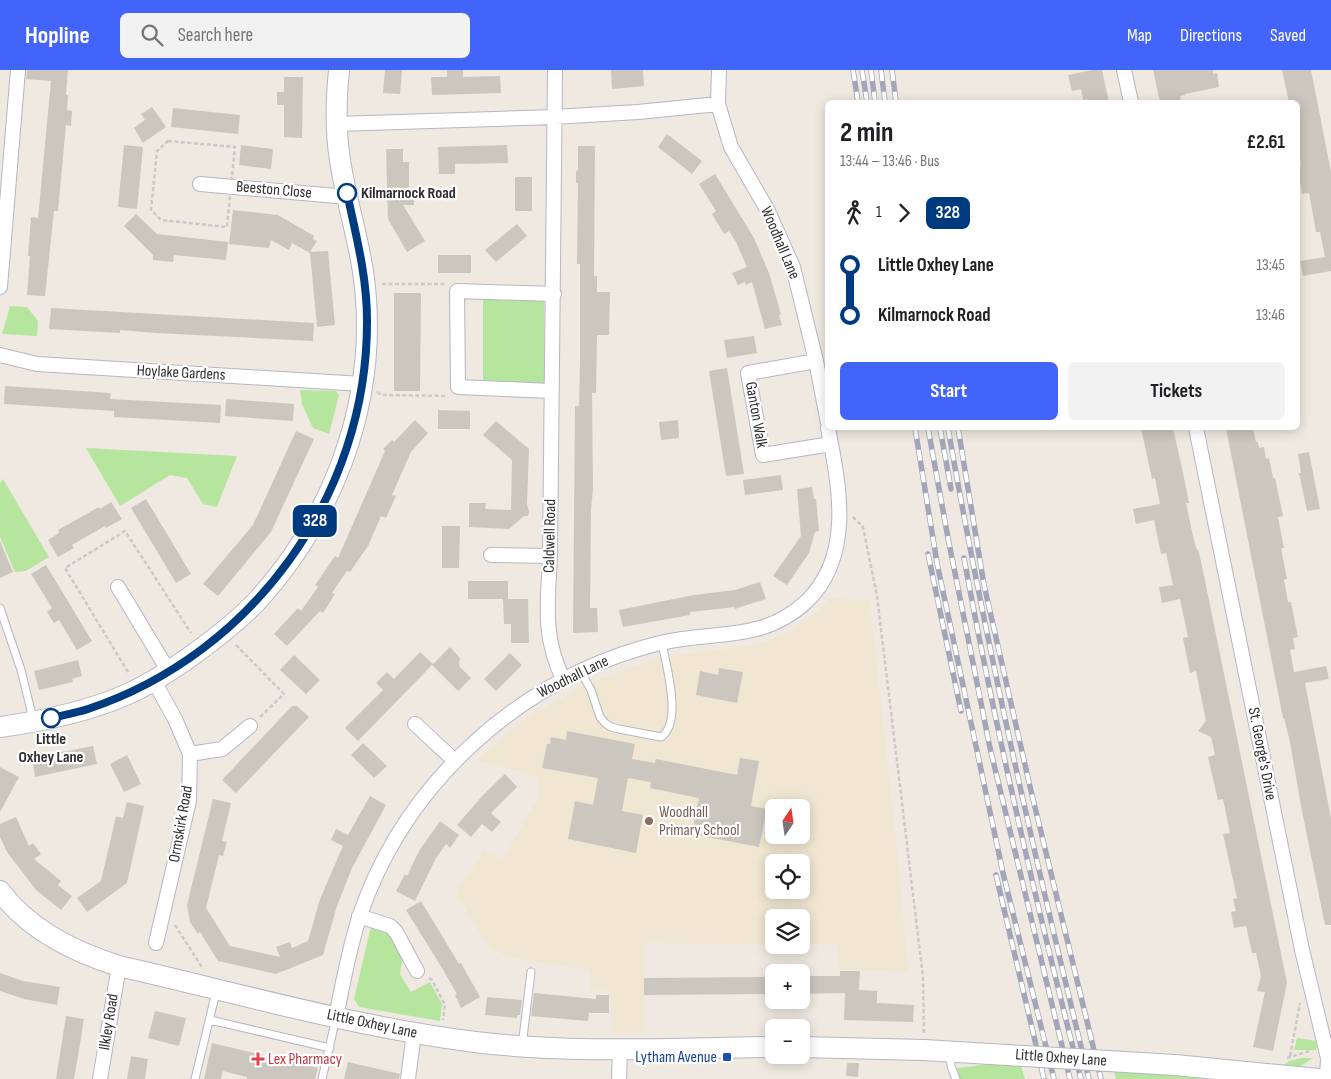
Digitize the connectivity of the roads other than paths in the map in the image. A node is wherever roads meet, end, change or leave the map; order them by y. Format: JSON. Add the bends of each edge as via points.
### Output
{"nodes":[{"id":1,"x":18,"y":70,"type":"edge"},
{"id":2,"x":340,"y":70,"type":"edge"},
{"id":3,"x":556,"y":70,"type":"edge"},
{"id":4,"x":719,"y":70,"type":"edge"},
{"id":5,"x":1124,"y":70,"type":"edge"},
{"id":6,"x":1131,"y":100,"type":"edge"},
{"id":7,"x":718,"y":104,"type":"junction"},
{"id":8,"x":554,"y":117,"type":"junction"},
{"id":9,"x":336,"y":124,"type":"junction"},
{"id":10,"x":200,"y":184,"type":"dead end"},
{"id":11,"x":348,"y":196,"type":"junction"},
{"id":12,"x":0,"y":287,"type":"edge"},
{"id":13,"x":554,"y":294,"type":"junction"},
{"id":14,"x":0,"y":355,"type":"edge"},
{"id":15,"x":816,"y":361,"type":"junction"},
{"id":16,"x":362,"y":384,"type":"junction"},
{"id":17,"x":552,"y":390,"type":"junction"},
{"id":18,"x":825,"y":408,"type":"edge"},
{"id":19,"x":828,"y":430,"type":"edge"},
{"id":20,"x":1196,"y":430,"type":"edge"},
{"id":21,"x":832,"y":444,"type":"junction"},
{"id":22,"x":491,"y":555,"type":"dead end"},
{"id":23,"x":550,"y":556,"type":"junction"},
{"id":24,"x":118,"y":587,"type":"dead end"},
{"id":25,"x":0,"y":608,"type":"edge"},
{"id":26,"x":662,"y":642,"type":"junction"},
{"id":27,"x":581,"y":671,"type":"junction"},
{"id":28,"x":162,"y":676,"type":"junction"},
{"id":29,"x":563,"y":679,"type":"junction"},
{"id":30,"x":33,"y":722,"type":"junction"},
{"id":31,"x":415,"y":724,"type":"dead end"},
{"id":32,"x":0,"y":726,"type":"edge"},
{"id":33,"x":250,"y":726,"type":"road end"},
{"id":34,"x":190,"y":754,"type":"junction"},
{"id":35,"x":455,"y":761,"type":"junction"},
{"id":36,"x":0,"y":893,"type":"edge"},
{"id":37,"x":360,"y":916,"type":"junction"},
{"id":38,"x":156,"y":943,"type":"dead end"},
{"id":39,"x":120,"y":966,"type":"junction"},
{"id":40,"x":417,"y":971,"type":"road end"},
{"id":41,"x":531,"y":972,"type":"dead end"},
{"id":42,"x":208,"y":986,"type":"junction"},
{"id":43,"x":336,"y":1017,"type":"junction"},
{"id":44,"x":210,"y":1020,"type":"junction"},
{"id":45,"x":414,"y":1033,"type":"junction"},
{"id":46,"x":522,"y":1046,"type":"junction"},
{"id":47,"x":765,"y":1047,"type":"edge"},
{"id":48,"x":810,"y":1047,"type":"edge"},
{"id":49,"x":330,"y":1048,"type":"junction"},
{"id":50,"x":620,"y":1049,"type":"junction"},
{"id":51,"x":950,"y":1051,"type":"junction"},
{"id":52,"x":1330,"y":1058,"type":"edge"},
{"id":53,"x":100,"y":1079,"type":"edge"},
{"id":54,"x":195,"y":1079,"type":"edge"},
{"id":55,"x":322,"y":1079,"type":"edge"},
{"id":56,"x":408,"y":1079,"type":"edge"},
{"id":57,"x":619,"y":1079,"type":"edge"},
{"id":58,"x":956,"y":1079,"type":"edge"},
{"id":59,"x":1320,"y":1079,"type":"edge"},
{"id":60,"x":1327,"y":1079,"type":"edge"}],
"edges":[{"from":1,"to":12,"type":"street"},
{"from":2,"to":9,"type":"main road"},
{"from":3,"to":8,"type":"street","name":"Caldwell Road"},
{"from":4,"to":7,"type":"street","name":"Woodhall Lane"},
{"from":5,"to":6,"type":"street"},
{"from":7,"to":8,"type":"street"},
{"from":7,"to":15,"type":"street","name":"Woodhall Lane","via":[[731,147],[768,211],[793,267]]},
{"from":8,"to":9,"type":"street"},
{"from":8,"to":13,"type":"street","name":"Caldwell Road"},
{"from":9,"to":11,"type":"main road"},
{"from":10,"to":11,"type":"street","name":"Beeston Close"},
{"from":11,"to":16,"type":"main road","via":[[364,284],[367,327]]},
{"from":13,"to":17,"type":"street","name":"Caldwell Road"},
{"from":13,"to":17,"type":"street","via":[[457,291],[458,387]]},
{"from":14,"to":16,"type":"street","name":"Hoylake Gardens","via":[[37,364]]},
{"from":15,"to":18,"type":"street","name":"Woodhall Lane"},
{"from":15,"to":21,"type":"street","name":"Ganton Walk","via":[[748,373],[762,455]]},
{"from":16,"to":28,"type":"main road","via":[[350,441],[328,496],[282,570],[256,602],[224,632]]},
{"from":17,"to":23,"type":"street","name":"Caldwell Road"},
{"from":19,"to":21,"type":"street","name":"Woodhall Lane"},
{"from":20,"to":52,"type":"street","name":"St. George's Drive","via":[[1298,931]]},
{"from":21,"to":26,"type":"street","name":"Woodhall Lane","via":[[840,521],[837,547],[825,577],[807,600],[779,621],[743,633]]},
{"from":22,"to":23,"type":"street"},
{"from":23,"to":29,"type":"street","name":"Caldwell Road","via":[[548,635]]},
{"from":24,"to":28,"type":"street","name":"Ormskirk Road"},
{"from":25,"to":30,"type":"lane","via":[[21,670]]},
{"from":26,"to":27,"type":"street","name":"Woodhall Lane","via":[[621,654]]},
{"from":26,"to":27,"type":"lane","via":[[673,711],[669,730],[661,737],[605,723]]},
{"from":27,"to":29,"type":"street","name":"Woodhall Lane"},
{"from":28,"to":30,"type":"main road","via":[[128,694],[86,710]]},
{"from":28,"to":34,"type":"street","name":"Ormskirk Road"},
{"from":29,"to":35,"type":"street","name":"Woodhall Lane","via":[[513,710]]},
{"from":30,"to":32,"type":"main road"},
{"from":31,"to":35,"type":"street"},
{"from":33,"to":34,"type":"street","via":[[222,749]]},
{"from":34,"to":38,"type":"street","name":"Ormskirk Road","via":[[189,801]]},
{"from":35,"to":37,"type":"street","name":"Woodhall Lane","via":[[424,795],[401,829],[373,882]]},
{"from":36,"to":39,"type":"main road","name":"Little Oxhey Lane","via":[[44,932],[73,950]]},
{"from":37,"to":40,"type":"street","via":[[390,926]]},
{"from":37,"to":43,"type":"street","name":"Woodhall Lane"},
{"from":39,"to":42,"type":"main road","name":"Little Oxhey Lane"},
{"from":39,"to":53,"type":"street","name":"Ilkley Road"},
{"from":41,"to":46,"type":"lane"},
{"from":42,"to":43,"type":"main road","name":"Little Oxhey Lane"},
{"from":42,"to":44,"type":"lane"},
{"from":43,"to":45,"type":"main road","name":"Little Oxhey Lane"},
{"from":43,"to":49,"type":"lane"},
{"from":44,"to":49,"type":"lane"},
{"from":44,"to":54,"type":"lane"},
{"from":45,"to":46,"type":"main road","name":"Little Oxhey Lane"},
{"from":45,"to":56,"type":"street"},
{"from":46,"to":50,"type":"main road","name":"Little Oxhey Lane"},
{"from":47,"to":50,"type":"main road","name":"Little Oxhey Lane"},
{"from":48,"to":51,"type":"main road","name":"Little Oxhey Lane"},
{"from":49,"to":55,"type":"lane"},
{"from":50,"to":57,"type":"street"},
{"from":51,"to":58,"type":"lane"},
{"from":51,"to":59,"type":"main road","name":"Little Oxhey Lane","bridge":true,"via":[[1175,1065]]},
{"from":52,"to":60,"type":"street","name":"St. George's Drive"}]}
